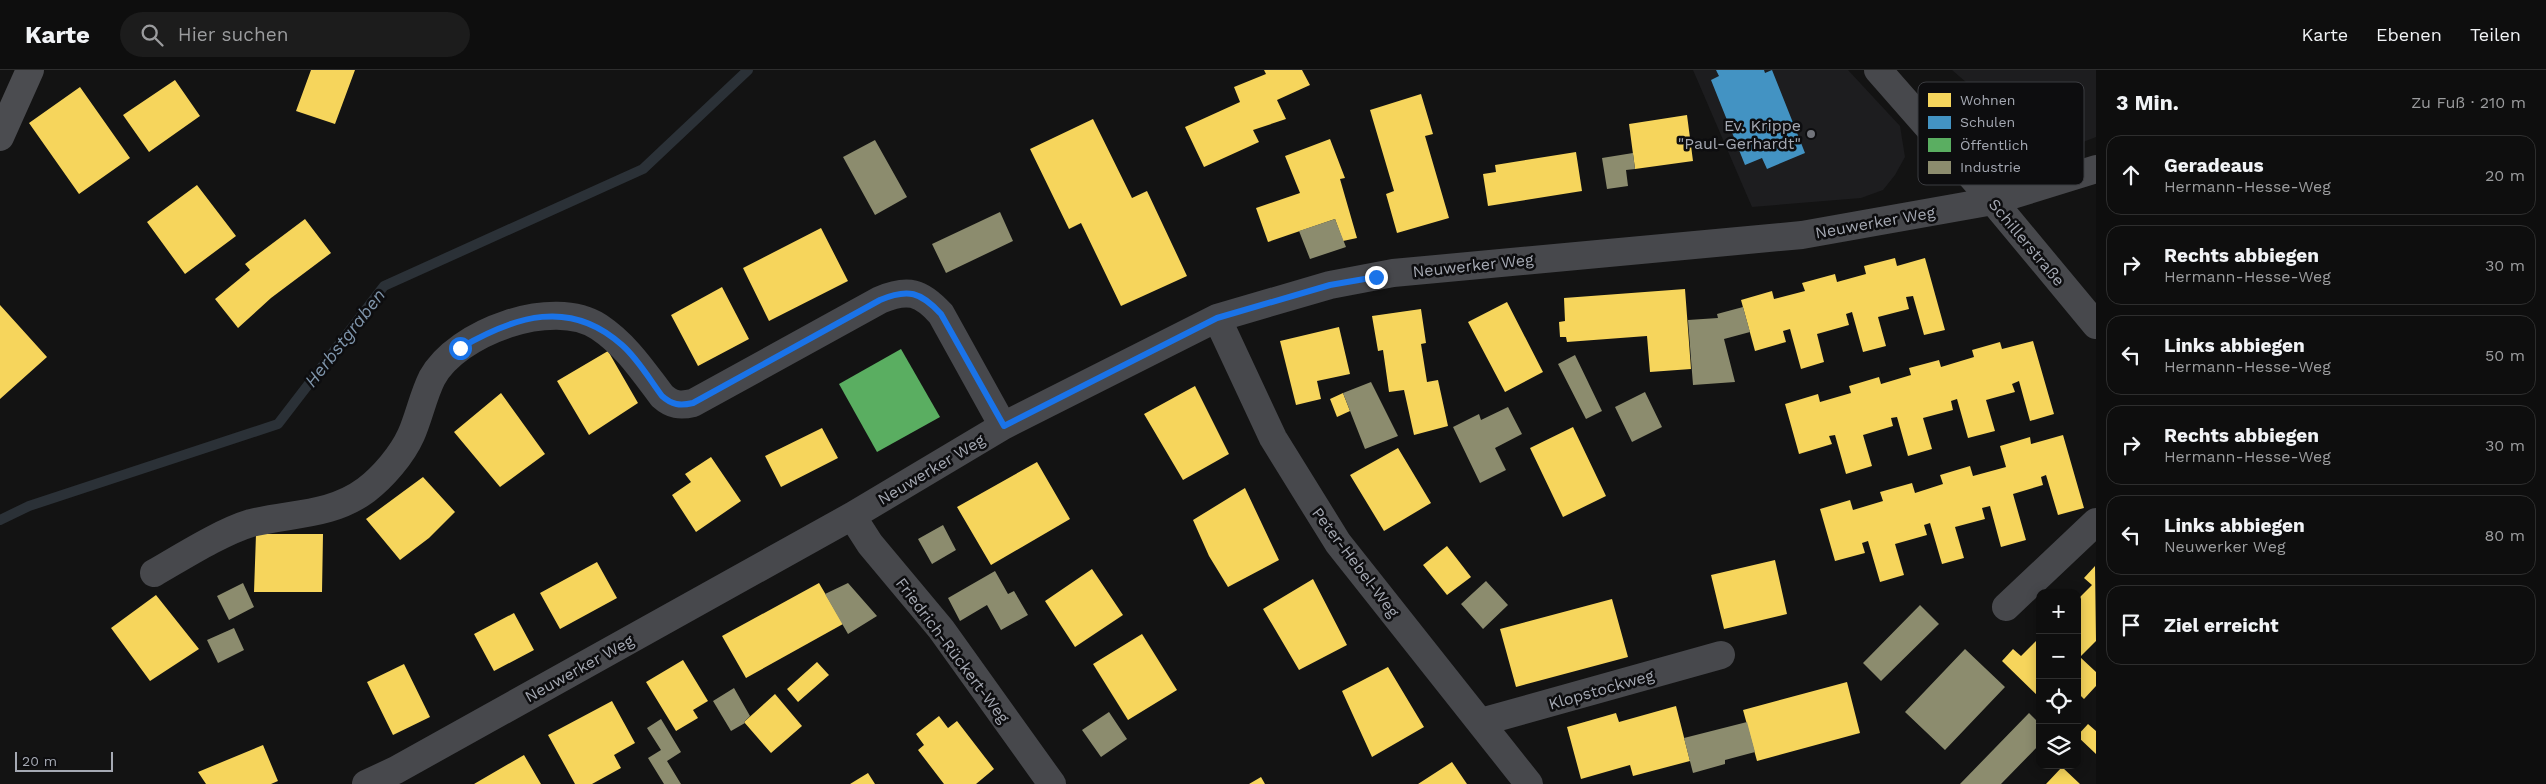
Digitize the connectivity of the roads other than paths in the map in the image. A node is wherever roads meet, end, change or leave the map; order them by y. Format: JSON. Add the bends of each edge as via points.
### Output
{"nodes":[{"id":1,"x":30,"y":70,"type":"edge"},
{"id":2,"x":1878,"y":70,"type":"edge"},
{"id":3,"x":1918,"y":116,"type":"edge"},
{"id":4,"x":0,"y":138,"type":"edge"},
{"id":5,"x":2096,"y":169,"type":"edge"},
{"id":6,"x":2084,"y":173,"type":"edge"},
{"id":7,"x":1979,"y":185,"type":"edge"},
{"id":8,"x":2044,"y":185,"type":"edge"},
{"id":9,"x":1993,"y":201,"type":"junction"},
{"id":10,"x":1217,"y":318,"type":"junction"},
{"id":11,"x":2096,"y":325,"type":"edge"},
{"id":12,"x":1004,"y":426,"type":"junction"},
{"id":13,"x":852,"y":516,"type":"junction"},
{"id":14,"x":2096,"y":522,"type":"edge"},
{"id":15,"x":154,"y":573,"type":"dead end"},
{"id":16,"x":2006,"y":607,"type":"dead end"},
{"id":17,"x":1721,"y":655,"type":"dead end"},
{"id":18,"x":1481,"y":722,"type":"junction"},
{"id":19,"x":366,"y":784,"type":"edge"},
{"id":20,"x":1052,"y":784,"type":"edge"},
{"id":21,"x":1529,"y":784,"type":"edge"}],
"edges":[{"from":1,"to":4,"type":"street"},
{"from":2,"to":3,"type":"street","name":"Schillerstraße"},
{"from":5,"to":6,"type":"street","name":"Neuwerker Weg"},
{"from":7,"to":9,"type":"street","name":"Schillerstraße"},
{"from":8,"to":9,"type":"street","name":"Neuwerker Weg"},
{"from":9,"to":10,"type":"street","name":"Neuwerker Weg","via":[[1802,235],[1393,273],[1330,285]]},
{"from":9,"to":11,"type":"street","name":"Schillerstraße"},
{"from":10,"to":12,"type":"street","name":"Neuwerker Weg"},
{"from":10,"to":18,"type":"street","name":"Peter-Hebel-Weg","via":[[1273,438],[1316,510]]},
{"from":12,"to":13,"type":"street","name":"Neuwerker Weg"},
{"from":12,"to":15,"type":"street","via":[[941,314],[928,300],[919,296],[896,294],[880,300],[693,403],[681,406],[662,396],[623,346],[597,326],[573,317],[544,316],[486,333],[445,360],[432,378],[411,436],[396,459],[367,489],[344,504],[317,513],[250,524]]},
{"from":13,"to":19,"type":"street","name":"Neuwerker Weg"},
{"from":13,"to":20,"type":"street","name":"Friedrich-Rückert-Weg","via":[[870,544],[941,629]]},
{"from":14,"to":16,"type":"street"},
{"from":17,"to":18,"type":"street","name":"Klopstockweg"},
{"from":18,"to":21,"type":"street","name":"Peter-Hebel-Weg"}]}
